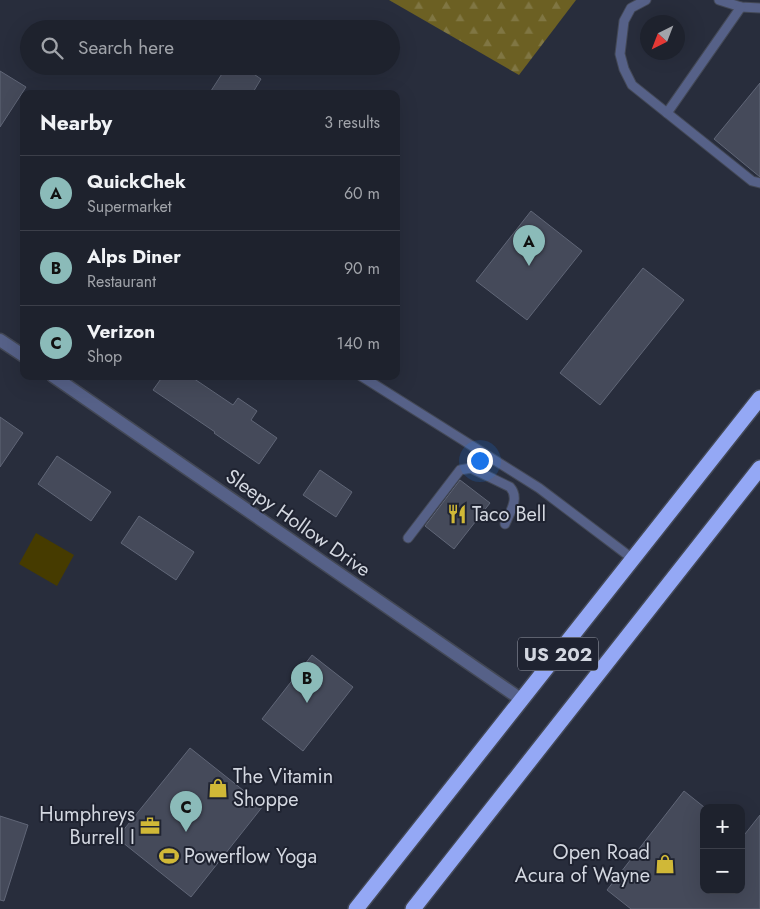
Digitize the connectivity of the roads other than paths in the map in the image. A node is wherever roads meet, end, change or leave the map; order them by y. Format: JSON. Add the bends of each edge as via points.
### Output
{"nodes":[{"id":1,"x":646,"y":0,"type":"edge"},
{"id":2,"x":719,"y":0,"type":"edge"},
{"id":3,"x":740,"y":7,"type":"junction"},
{"id":4,"x":760,"y":8,"type":"edge"},
{"id":5,"x":666,"y":114,"type":"junction"},
{"id":6,"x":760,"y":182,"type":"edge"},
{"id":7,"x":0,"y":340,"type":"edge"},
{"id":8,"x":20,"y":353,"type":"edge"},
{"id":9,"x":59,"y":380,"type":"edge"},
{"id":10,"x":367,"y":380,"type":"edge"},
{"id":11,"x":760,"y":398,"type":"edge"},
{"id":12,"x":760,"y":468,"type":"edge"},
{"id":13,"x":505,"y":524,"type":"dead end"},
{"id":14,"x":408,"y":538,"type":"dead end"},
{"id":15,"x":633,"y":559,"type":"junction"},
{"id":16,"x":522,"y":700,"type":"junction"},
{"id":17,"x":356,"y":909,"type":"edge"},
{"id":18,"x":414,"y":909,"type":"edge"}],
"edges":[{"from":1,"to":5,"type":"lane","via":[[631,8],[624,21],[620,54],[632,85]]},
{"from":2,"to":3,"type":"lane"},
{"from":3,"to":4,"type":"lane"},
{"from":3,"to":5,"type":"lane"},
{"from":5,"to":6,"type":"lane","via":[[752,181]]},
{"from":7,"to":8,"type":"street"},
{"from":9,"to":16,"type":"street","name":"Sleepy Hollow Drive"},
{"from":10,"to":15,"type":"lane","via":[[539,488]]},
{"from":11,"to":15,"type":"highway","number":"US 202"},
{"from":12,"to":18,"type":"highway","number":"US 202"},
{"from":13,"to":14,"type":"lane","via":[[515,493],[510,487],[465,468],[460,470]]},
{"from":15,"to":16,"type":"highway","number":"US 202"},
{"from":16,"to":17,"type":"highway","number":"US 202"}]}
